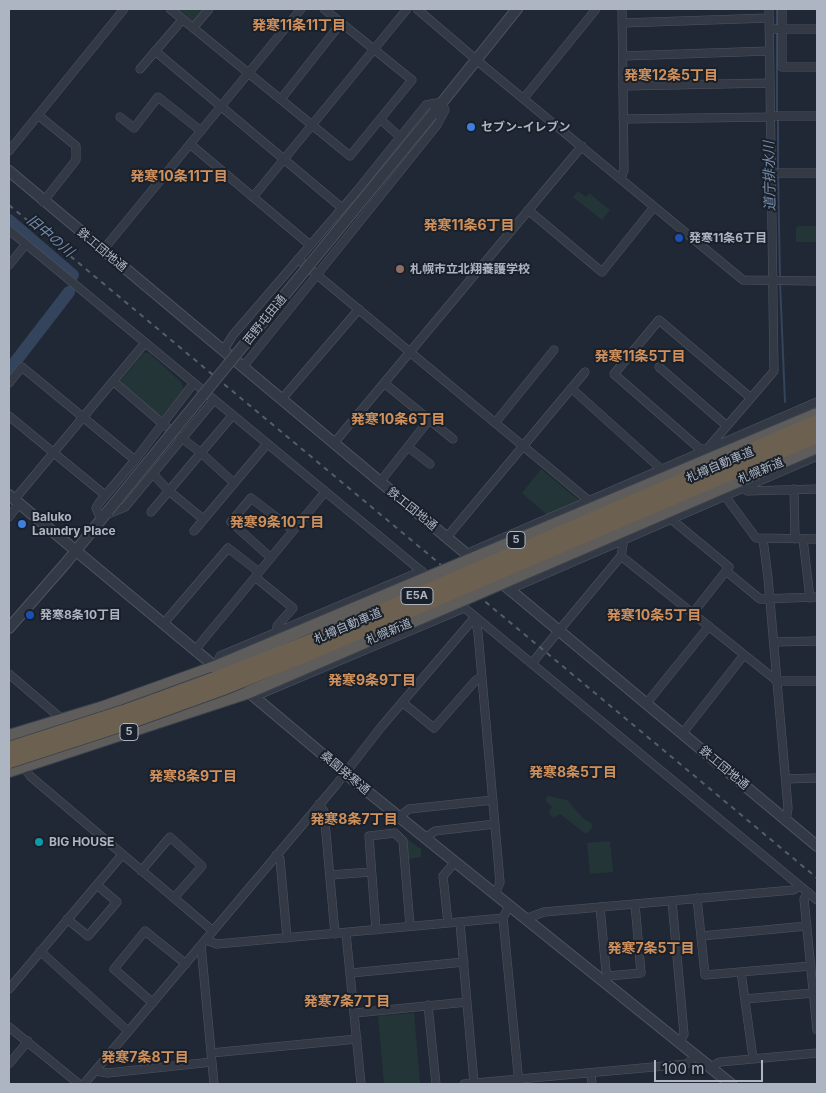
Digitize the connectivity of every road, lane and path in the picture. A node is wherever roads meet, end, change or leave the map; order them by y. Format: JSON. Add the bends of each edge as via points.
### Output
{"nodes":[{"id":1,"x":124,"y":9,"type":"edge"},
{"id":2,"x":170,"y":9,"type":"edge"},
{"id":3,"x":209,"y":9,"type":"edge"},
{"id":4,"x":302,"y":9,"type":"edge"},
{"id":5,"x":324,"y":9,"type":"edge"},
{"id":6,"x":407,"y":9,"type":"edge"},
{"id":7,"x":417,"y":9,"type":"edge"},
{"id":8,"x":517,"y":9,"type":"edge"},
{"id":9,"x":596,"y":9,"type":"edge"},
{"id":10,"x":622,"y":9,"type":"edge"},
{"id":11,"x":769,"y":9,"type":"edge"},
{"id":12,"x":782,"y":9,"type":"edge"},
{"id":13,"x":769,"y":18,"type":"junction"},
{"id":14,"x":182,"y":20,"type":"junction"},
{"id":15,"x":341,"y":23,"type":"junction"},
{"id":16,"x":622,"y":23,"type":"junction"},
{"id":17,"x":193,"y":28,"type":"junction"},
{"id":18,"x":776,"y":29,"type":"junction"},
{"id":19,"x":817,"y":29,"type":"edge"},
{"id":20,"x":374,"y":50,"type":"junction"},
{"id":21,"x":155,"y":51,"type":"junction"},
{"id":22,"x":770,"y":51,"type":"junction"},
{"id":23,"x":623,"y":56,"type":"junction"},
{"id":24,"x":477,"y":60,"type":"junction"},
{"id":25,"x":817,"y":67,"type":"edge"},
{"id":26,"x":140,"y":69,"type":"dead end"},
{"id":27,"x":249,"y":73,"type":"junction"},
{"id":28,"x":769,"y":83,"type":"junction"},
{"id":29,"x":623,"y":86,"type":"junction"},
{"id":30,"x":524,"y":98,"type":"junction"},
{"id":31,"x":281,"y":99,"type":"junction"},
{"id":32,"x":442,"y":102,"type":"junction"},
{"id":33,"x":221,"y":106,"type":"junction"},
{"id":34,"x":38,"y":114,"type":"junction"},
{"id":35,"x":774,"y":116,"type":"junction"},
{"id":36,"x":817,"y":116,"type":"edge"},
{"id":37,"x":120,"y":117,"type":"dead end"},
{"id":38,"x":380,"y":119,"type":"junction"},
{"id":39,"x":623,"y":119,"type":"junction"},
{"id":40,"x":312,"y":126,"type":"junction"},
{"id":41,"x":201,"y":130,"type":"junction"},
{"id":42,"x":400,"y":137,"type":"junction"},
{"id":43,"x":190,"y":144,"type":"junction"},
{"id":44,"x":582,"y":146,"type":"junction"},
{"id":45,"x":9,"y":151,"type":"edge"},
{"id":46,"x":284,"y":159,"type":"junction"},
{"id":47,"x":9,"y":171,"type":"edge"},
{"id":48,"x":776,"y":173,"type":"junction"},
{"id":49,"x":817,"y":173,"type":"edge"},
{"id":50,"x":621,"y":179,"type":"junction"},
{"id":51,"x":253,"y":197,"type":"junction"},
{"id":52,"x":44,"y":202,"type":"junction"},
{"id":53,"x":654,"y":207,"type":"junction"},
{"id":54,"x":342,"y":208,"type":"junction"},
{"id":55,"x":528,"y":210,"type":"junction"},
{"id":56,"x":9,"y":230,"type":"edge"},
{"id":57,"x":26,"y":244,"type":"junction"},
{"id":58,"x":310,"y":245,"type":"junction"},
{"id":59,"x":103,"y":250,"type":"junction"},
{"id":60,"x":298,"y":259,"type":"junction"},
{"id":61,"x":9,"y":265,"type":"edge"},
{"id":62,"x":317,"y":275,"type":"junction"},
{"id":63,"x":817,"y":281,"type":"edge"},
{"id":64,"x":774,"y":282,"type":"junction"},
{"id":65,"x":359,"y":310,"type":"junction"},
{"id":66,"x":144,"y":343,"type":"junction"},
{"id":67,"x":554,"y":350,"type":"dead end"},
{"id":68,"x":223,"y":351,"type":"junction"},
{"id":69,"x":410,"y":352,"type":"junction"},
{"id":70,"x":243,"y":367,"type":"junction"},
{"id":71,"x":659,"y":367,"type":"dead end"},
{"id":72,"x":585,"y":372,"type":"dead end"},
{"id":73,"x":113,"y":381,"type":"junction"},
{"id":74,"x":9,"y":383,"type":"edge"},
{"id":75,"x":384,"y":383,"type":"junction"},
{"id":76,"x":193,"y":384,"type":"junction"},
{"id":77,"x":571,"y":388,"type":"junction"},
{"id":78,"x":751,"y":398,"type":"junction"},
{"id":79,"x":214,"y":400,"type":"junction"},
{"id":80,"x":281,"y":400,"type":"junction"},
{"id":81,"x":817,"y":402,"type":"edge"},
{"id":82,"x":817,"y":414,"type":"edge"},
{"id":83,"x":9,"y":416,"type":"edge"},
{"id":84,"x":232,"y":416,"type":"junction"},
{"id":85,"x":83,"y":417,"type":"junction"},
{"id":86,"x":429,"y":420,"type":"junction"},
{"id":87,"x":817,"y":422,"type":"edge"},
{"id":88,"x":495,"y":423,"type":"junction"},
{"id":89,"x":163,"y":424,"type":"junction"},
{"id":90,"x":724,"y":428,"type":"junction"},
{"id":91,"x":817,"y":436,"type":"edge"},
{"id":92,"x":182,"y":438,"type":"junction"},
{"id":93,"x":453,"y":439,"type":"dead end"},
{"id":94,"x":730,"y":440,"type":"junction"},
{"id":95,"x":334,"y":443,"type":"junction"},
{"id":96,"x":267,"y":444,"type":"junction"},
{"id":97,"x":523,"y":446,"type":"junction"},
{"id":98,"x":408,"y":447,"type":"junction"},
{"id":99,"x":817,"y":447,"type":"edge"},
{"id":100,"x":707,"y":449,"type":"junction"},
{"id":101,"x":200,"y":452,"type":"junction"},
{"id":102,"x":53,"y":453,"type":"junction"},
{"id":103,"x":817,"y":456,"type":"edge"},
{"id":104,"x":135,"y":460,"type":"junction"},
{"id":105,"x":430,"y":464,"type":"dead end"},
{"id":106,"x":661,"y":469,"type":"junction"},
{"id":107,"x":153,"y":474,"type":"junction"},
{"id":108,"x":233,"y":482,"type":"junction"},
{"id":109,"x":380,"y":482,"type":"junction"},
{"id":110,"x":744,"y":488,"type":"junction"},
{"id":111,"x":794,"y":489,"type":"junction"},
{"id":112,"x":817,"y":489,"type":"edge"},
{"id":113,"x":169,"y":491,"type":"junction"},
{"id":114,"x":325,"y":492,"type":"junction"},
{"id":115,"x":105,"y":495,"type":"junction"},
{"id":116,"x":725,"y":496,"type":"junction"},
{"id":117,"x":14,"y":500,"type":"edge"},
{"id":118,"x":588,"y":500,"type":"junction"},
{"id":119,"x":151,"y":512,"type":"dead end"},
{"id":120,"x":104,"y":515,"type":"junction"},
{"id":121,"x":9,"y":517,"type":"edge"},
{"id":122,"x":671,"y":518,"type":"junction"},
{"id":123,"x":203,"y":519,"type":"junction"},
{"id":124,"x":294,"y":530,"type":"junction"},
{"id":125,"x":194,"y":531,"type":"dead end"},
{"id":126,"x":447,"y":537,"type":"junction"},
{"id":127,"x":624,"y":539,"type":"junction"},
{"id":128,"x":763,"y":539,"type":"junction"},
{"id":129,"x":799,"y":539,"type":"junction"},
{"id":130,"x":817,"y":539,"type":"edge"},
{"id":131,"x":76,"y":549,"type":"junction"},
{"id":132,"x":466,"y":554,"type":"junction"},
{"id":133,"x":621,"y":556,"type":"junction"},
{"id":134,"x":271,"y":558,"type":"junction"},
{"id":135,"x":422,"y":571,"type":"junction"},
{"id":136,"x":726,"y":571,"type":"junction"},
{"id":137,"x":257,"y":575,"type":"junction"},
{"id":138,"x":508,"y":590,"type":"junction"},
{"id":139,"x":814,"y":598,"type":"edge"},
{"id":140,"x":770,"y":600,"type":"junction"},
{"id":141,"x":464,"y":608,"type":"junction"},
{"id":142,"x":693,"y":613,"type":"junction"},
{"id":143,"x":475,"y":617,"type":"junction"},
{"id":144,"x":164,"y":623,"type":"junction"},
{"id":145,"x":709,"y":626,"type":"junction"},
{"id":146,"x":9,"y":628,"type":"edge"},
{"id":147,"x":277,"y":632,"type":"junction"},
{"id":148,"x":558,"y":632,"type":"junction"},
{"id":149,"x":817,"y":641,"type":"edge"},
{"id":150,"x":774,"y":642,"type":"junction"},
{"id":151,"x":194,"y":650,"type":"junction"},
{"id":152,"x":744,"y":655,"type":"junction"},
{"id":153,"x":532,"y":663,"type":"junction"},
{"id":154,"x":215,"y":666,"type":"junction"},
{"id":155,"x":9,"y":674,"type":"edge"},
{"id":156,"x":481,"y":677,"type":"junction"},
{"id":157,"x":777,"y":681,"type":"junction"},
{"id":158,"x":817,"y":681,"type":"edge"},
{"id":159,"x":249,"y":692,"type":"junction"},
{"id":160,"x":402,"y":702,"type":"junction"},
{"id":161,"x":646,"y":704,"type":"junction"},
{"id":162,"x":63,"y":720,"type":"junction"},
{"id":163,"x":682,"y":734,"type":"junction"},
{"id":164,"x":9,"y":736,"type":"edge"},
{"id":165,"x":9,"y":749,"type":"edge"},
{"id":166,"x":9,"y":761,"type":"edge"},
{"id":167,"x":23,"y":766,"type":"junction"},
{"id":168,"x":9,"y":771,"type":"edge"},
{"id":169,"x":344,"y":773,"type":"junction"},
{"id":170,"x":817,"y":778,"type":"edge"},
{"id":171,"x":786,"y":779,"type":"junction"},
{"id":172,"x":493,"y":800,"type":"junction"},
{"id":173,"x":319,"y":804,"type":"junction"},
{"id":174,"x":399,"y":817,"type":"junction"},
{"id":175,"x":786,"y":820,"type":"junction"},
{"id":176,"x":495,"y":824,"type":"junction"},
{"id":177,"x":425,"y":838,"type":"junction"},
{"id":178,"x":817,"y":846,"type":"edge"},
{"id":179,"x":122,"y":855,"type":"junction"},
{"id":180,"x":276,"y":855,"type":"junction"},
{"id":181,"x":455,"y":862,"type":"junction"},
{"id":182,"x":141,"y":871,"type":"junction"},
{"id":183,"x":371,"y":872,"type":"junction"},
{"id":184,"x":330,"y":875,"type":"junction"},
{"id":185,"x":97,"y":885,"type":"junction"},
{"id":186,"x":800,"y":886,"type":"junction"},
{"id":187,"x":808,"y":892,"type":"junction"},
{"id":188,"x":495,"y":895,"type":"junction"},
{"id":189,"x":174,"y":898,"type":"junction"},
{"id":190,"x":697,"y":898,"type":"junction"},
{"id":191,"x":817,"y":900,"type":"edge"},
{"id":192,"x":672,"y":901,"type":"junction"},
{"id":193,"x":635,"y":904,"type":"junction"},
{"id":194,"x":509,"y":906,"type":"junction"},
{"id":195,"x":600,"y":907,"type":"junction"},
{"id":196,"x":503,"y":918,"type":"junction"},
{"id":197,"x":67,"y":919,"type":"junction"},
{"id":198,"x":525,"y":919,"type":"junction"},
{"id":199,"x":460,"y":922,"type":"junction"},
{"id":200,"x":448,"y":924,"type":"junction"},
{"id":201,"x":410,"y":926,"type":"junction"},
{"id":202,"x":806,"y":926,"type":"junction"},
{"id":203,"x":376,"y":930,"type":"junction"},
{"id":204,"x":213,"y":932,"type":"junction"},
{"id":205,"x":346,"y":933,"type":"junction"},
{"id":206,"x":335,"y":934,"type":"junction"},
{"id":207,"x":701,"y":936,"type":"junction"},
{"id":208,"x":286,"y":938,"type":"junction"},
{"id":209,"x":203,"y":943,"type":"junction"},
{"id":210,"x":40,"y":951,"type":"junction"},
{"id":211,"x":464,"y":962,"type":"junction"},
{"id":212,"x":186,"y":964,"type":"junction"},
{"id":213,"x":811,"y":966,"type":"junction"},
{"id":214,"x":741,"y":972,"type":"junction"},
{"id":215,"x":351,"y":973,"type":"junction"},
{"id":216,"x":606,"y":980,"type":"junction"},
{"id":217,"x":9,"y":989,"type":"edge"},
{"id":218,"x":813,"y":993,"type":"junction"},
{"id":219,"x":745,"y":999,"type":"junction"},
{"id":220,"x":467,"y":1002,"type":"junction"},
{"id":221,"x":152,"y":1003,"type":"junction"},
{"id":222,"x":428,"y":1006,"type":"junction"},
{"id":223,"x":354,"y":1013,"type":"junction"},
{"id":224,"x":9,"y":1026,"type":"edge"},
{"id":225,"x":817,"y":1030,"type":"edge"},
{"id":226,"x":128,"y":1031,"type":"junction"},
{"id":227,"x":357,"y":1039,"type":"junction"},
{"id":228,"x":28,"y":1041,"type":"junction"},
{"id":229,"x":680,"y":1043,"type":"junction"},
{"id":230,"x":211,"y":1053,"type":"junction"},
{"id":231,"x":817,"y":1053,"type":"edge"},
{"id":232,"x":696,"y":1056,"type":"junction"},
{"id":233,"x":753,"y":1058,"type":"junction"},
{"id":234,"x":212,"y":1062,"type":"junction"},
{"id":235,"x":9,"y":1064,"type":"edge"},
{"id":236,"x":710,"y":1067,"type":"junction"},
{"id":237,"x":95,"y":1071,"type":"junction"},
{"id":238,"x":591,"y":1074,"type":"junction"},
{"id":239,"x":519,"y":1082,"type":"edge"},
{"id":240,"x":474,"y":1083,"type":"edge"},
{"id":241,"x":80,"y":1084,"type":"edge"},
{"id":242,"x":84,"y":1084,"type":"edge"},
{"id":243,"x":214,"y":1084,"type":"edge"},
{"id":244,"x":361,"y":1084,"type":"edge"},
{"id":245,"x":436,"y":1084,"type":"edge"},
{"id":246,"x":464,"y":1084,"type":"edge"},
{"id":247,"x":592,"y":1084,"type":"edge"},
{"id":248,"x":731,"y":1084,"type":"edge"}],
"edges":[{"from":1,"to":34,"type":"street"},
{"from":2,"to":14,"type":"street"},
{"from":3,"to":17,"type":"street"},
{"from":4,"to":27,"type":"street"},
{"from":5,"to":15,"type":"street"},
{"from":6,"to":20,"type":"street"},
{"from":7,"to":24,"type":"street"},
{"from":8,"to":24,"type":"street","name":"西野屯田通"},
{"from":9,"to":30,"type":"street"},
{"from":10,"to":16,"type":"street"},
{"from":11,"to":13,"type":"street"},
{"from":12,"to":18,"type":"street"},
{"from":13,"to":16,"type":"street"},
{"from":13,"to":18,"type":"street"},
{"from":14,"to":17,"type":"street"},
{"from":14,"to":21,"type":"street"},
{"from":15,"to":20,"type":"street"},
{"from":15,"to":31,"type":"street"},
{"from":16,"to":23,"type":"street"},
{"from":17,"to":27,"type":"street"},
{"from":18,"to":19,"type":"street"},
{"from":18,"to":22,"type":"street"},
{"from":18,"to":25,"type":"street","via":[[782,67]]},
{"from":20,"to":38,"type":"street","via":[[412,80]]},
{"from":20,"to":40,"type":"street"},
{"from":21,"to":26,"type":"street"},
{"from":21,"to":33,"type":"street"},
{"from":22,"to":23,"type":"street"},
{"from":22,"to":28,"type":"street"},
{"from":23,"to":29,"type":"street"},
{"from":24,"to":30,"type":"street"},
{"from":24,"to":32,"type":"street","name":"西野屯田通"},
{"from":27,"to":31,"type":"street"},
{"from":27,"to":33,"type":"street"},
{"from":28,"to":29,"type":"street"},
{"from":28,"to":35,"type":"street"},
{"from":29,"to":39,"type":"street"},
{"from":30,"to":44,"type":"street"},
{"from":31,"to":40,"type":"street"},
{"from":32,"to":42,"type":"street","via":[[426,105]]},
{"from":32,"to":62,"type":"street","via":[[445,110],[437,125]]},
{"from":32,"to":120,"type":"street","name":"西野屯田通","bridge":true},
{"from":33,"to":41,"type":"street"},
{"from":33,"to":46,"type":"street"},
{"from":34,"to":45,"type":"street"},
{"from":34,"to":52,"type":"street","via":[[76,146],[76,160]]},
{"from":35,"to":36,"type":"street"},
{"from":35,"to":39,"type":"street"},
{"from":35,"to":48,"type":"street"},
{"from":37,"to":41,"type":"street","via":[[134,128],[158,97]]},
{"from":38,"to":40,"type":"street","via":[[350,156]]},
{"from":38,"to":42,"type":"street"},
{"from":39,"to":50,"type":"street","via":[[624,170]]},
{"from":40,"to":46,"type":"street"},
{"from":41,"to":43,"type":"street"},
{"from":42,"to":54,"type":"street"},
{"from":43,"to":51,"type":"street"},
{"from":43,"to":59,"type":"street"},
{"from":44,"to":50,"type":"street"},
{"from":44,"to":55,"type":"street"},
{"from":46,"to":51,"type":"street"},
{"from":46,"to":54,"type":"street"},
{"from":47,"to":52,"type":"street","name":"鉄工団地通"},
{"from":48,"to":49,"type":"street"},
{"from":48,"to":64,"type":"street"},
{"from":50,"to":53,"type":"street"},
{"from":51,"to":58,"type":"street"},
{"from":52,"to":59,"type":"street","name":"鉄工団地通"},
{"from":53,"to":55,"type":"street","via":[[602,272]]},
{"from":53,"to":64,"type":"street","via":[[743,280]]},
{"from":54,"to":58,"type":"street"},
{"from":55,"to":69,"type":"street"},
{"from":56,"to":57,"type":"street"},
{"from":57,"to":61,"type":"street"},
{"from":57,"to":66,"type":"street"},
{"from":58,"to":60,"type":"street"},
{"from":59,"to":68,"type":"street","name":"鉄工団地通"},
{"from":60,"to":62,"type":"street"},
{"from":60,"to":68,"type":"street","via":[[232,335]]},
{"from":62,"to":65,"type":"street"},
{"from":62,"to":70,"type":"street"},
{"from":63,"to":64,"type":"street"},
{"from":64,"to":78,"type":"street","via":[[774,371]]},
{"from":65,"to":69,"type":"street"},
{"from":65,"to":80,"type":"street"},
{"from":66,"to":73,"type":"street"},
{"from":66,"to":76,"type":"street"},
{"from":67,"to":88,"type":"street"},
{"from":68,"to":70,"type":"street","name":"鉄工団地通"},
{"from":69,"to":75,"type":"street"},
{"from":69,"to":88,"type":"street"},
{"from":70,"to":80,"type":"street","name":"鉄工団地通"},
{"from":71,"to":90,"type":"street"},
{"from":72,"to":77,"type":"street"},
{"from":73,"to":85,"type":"street"},
{"from":73,"to":89,"type":"street"},
{"from":74,"to":85,"type":"street","via":[[22,367]]},
{"from":75,"to":86,"type":"street"},
{"from":75,"to":95,"type":"street"},
{"from":76,"to":79,"type":"street"},
{"from":76,"to":89,"type":"street"},
{"from":77,"to":97,"type":"street"},
{"from":77,"to":106,"type":"street"},
{"from":78,"to":90,"type":"street"},
{"from":78,"to":100,"type":"street","via":[[659,320],[614,374],[700,449]]},
{"from":79,"to":84,"type":"street"},
{"from":79,"to":92,"type":"street"},
{"from":80,"to":95,"type":"street","name":"鉄工団地通"},
{"from":81,"to":94,"type":"street"},
{"from":82,"to":154,"type":"highway","number":"5","bridge":true},
{"from":83,"to":102,"type":"street"},
{"from":84,"to":96,"type":"street"},
{"from":84,"to":101,"type":"street"},
{"from":85,"to":102,"type":"street"},
{"from":85,"to":104,"type":"street"},
{"from":86,"to":93,"type":"street"},
{"from":86,"to":98,"type":"street"},
{"from":87,"to":165,"type":"highway","name":"札樽自動車道","number":"E5A","bridge":true,"via":[[319,638],[133,709]]},
{"from":88,"to":97,"type":"street"},
{"from":89,"to":92,"type":"street"},
{"from":89,"to":104,"type":"street"},
{"from":90,"to":94,"type":"street"},
{"from":90,"to":100,"type":"street"},
{"from":91,"to":166,"type":"highway","name":"札樽自動車道","number":"E5A","bridge":true,"via":[[223,688]]},
{"from":92,"to":101,"type":"street"},
{"from":92,"to":107,"type":"street"},
{"from":94,"to":100,"type":"street"},
{"from":95,"to":109,"type":"street","name":"鉄工団地通"},
{"from":96,"to":108,"type":"street"},
{"from":96,"to":114,"type":"street"},
{"from":97,"to":118,"type":"street"},
{"from":97,"to":126,"type":"street"},
{"from":98,"to":105,"type":"street"},
{"from":98,"to":109,"type":"street"},
{"from":99,"to":159,"type":"highway","name":"札幌新道","number":"5","bridge":true},
{"from":100,"to":106,"type":"street"},
{"from":101,"to":108,"type":"street"},
{"from":101,"to":113,"type":"street"},
{"from":102,"to":115,"type":"street"},
{"from":102,"to":117,"type":"street"},
{"from":103,"to":110,"type":"street"},
{"from":104,"to":115,"type":"street"},
{"from":106,"to":118,"type":"street"},
{"from":107,"to":113,"type":"street"},
{"from":107,"to":120,"type":"street","via":[[125,507]]},
{"from":108,"to":123,"type":"street"},
{"from":109,"to":126,"type":"street","name":"鉄工団地通"},
{"from":110,"to":111,"type":"street","via":[[747,491]]},
{"from":110,"to":116,"type":"street"},
{"from":111,"to":112,"type":"street"},
{"from":111,"to":129,"type":"street"},
{"from":113,"to":119,"type":"street"},
{"from":113,"to":123,"type":"street"},
{"from":114,"to":124,"type":"street"},
{"from":114,"to":135,"type":"street"},
{"from":115,"to":120,"type":"street","via":[[96,508]]},
{"from":116,"to":122,"type":"street"},
{"from":116,"to":128,"type":"street","via":[[756,538]]},
{"from":117,"to":121,"type":"street"},
{"from":117,"to":131,"type":"street","name":"桑園発寒通","via":[[60,540]]},
{"from":118,"to":132,"type":"street"},
{"from":120,"to":131,"type":"street","name":"西野屯田通"},
{"from":122,"to":127,"type":"street"},
{"from":122,"to":136,"type":"street","via":[[729,567]]},
{"from":123,"to":125,"type":"street"},
{"from":124,"to":134,"type":"street"},
{"from":124,"to":134,"type":"street","via":[[250,498],[231,522]]},
{"from":126,"to":132,"type":"street","name":"鉄工団地通"},
{"from":127,"to":133,"type":"street"},
{"from":127,"to":138,"type":"street"},
{"from":128,"to":129,"type":"street"},
{"from":128,"to":140,"type":"street"},
{"from":129,"to":130,"type":"street"},
{"from":129,"to":139,"type":"street"},
{"from":131,"to":144,"type":"street","name":"桑園発寒通"},
{"from":131,"to":146,"type":"street","name":"西野屯田通"},
{"from":132,"to":138,"type":"street","name":"鉄工団地通"},
{"from":133,"to":142,"type":"street"},
{"from":133,"to":148,"type":"street"},
{"from":134,"to":137,"type":"street"},
{"from":135,"to":141,"type":"street"},
{"from":135,"to":147,"type":"street"},
{"from":136,"to":140,"type":"street","via":[[760,599]]},
{"from":136,"to":142,"type":"street"},
{"from":137,"to":144,"type":"street","via":[[228,548]]},
{"from":137,"to":147,"type":"street","via":[[293,608]]},
{"from":137,"to":151,"type":"street"},
{"from":138,"to":148,"type":"street","name":"鉄工団地通"},
{"from":139,"to":140,"type":"street"},
{"from":140,"to":150,"type":"street"},
{"from":141,"to":143,"type":"street"},
{"from":141,"to":159,"type":"street","via":[[263,693]]},
{"from":142,"to":145,"type":"street"},
{"from":143,"to":153,"type":"street"},
{"from":143,"to":156,"type":"street"},
{"from":143,"to":160,"type":"street"},
{"from":144,"to":151,"type":"street","name":"桑園発寒通"},
{"from":145,"to":152,"type":"street"},
{"from":145,"to":161,"type":"street"},
{"from":147,"to":154,"type":"street","via":[[220,656]]},
{"from":148,"to":153,"type":"street"},
{"from":148,"to":161,"type":"street","name":"鉄工団地通"},
{"from":149,"to":150,"type":"street"},
{"from":150,"to":157,"type":"street"},
{"from":151,"to":154,"type":"street","name":"桑園発寒通"},
{"from":152,"to":157,"type":"street"},
{"from":152,"to":163,"type":"street"},
{"from":153,"to":186,"type":"street"},
{"from":154,"to":159,"type":"street","name":"桑園発寒通"},
{"from":154,"to":162,"type":"highway","number":"5"},
{"from":155,"to":162,"type":"street"},
{"from":156,"to":160,"type":"street","via":[[434,728]]},
{"from":156,"to":172,"type":"street"},
{"from":157,"to":158,"type":"street"},
{"from":157,"to":171,"type":"street"},
{"from":159,"to":167,"type":"highway","name":"札幌新道","number":"5"},
{"from":159,"to":169,"type":"street","name":"桑園発寒通"},
{"from":160,"to":169,"type":"street"},
{"from":161,"to":163,"type":"street","name":"鉄工団地通"},
{"from":162,"to":164,"type":"highway","number":"5"},
{"from":163,"to":175,"type":"street","name":"鉄工団地通"},
{"from":167,"to":168,"type":"highway","name":"札幌新道","number":"5"},
{"from":167,"to":179,"type":"street","via":[[30,776]]},
{"from":169,"to":173,"type":"street"},
{"from":169,"to":174,"type":"street","name":"桑園発寒通"},
{"from":170,"to":171,"type":"street"},
{"from":171,"to":175,"type":"street"},
{"from":172,"to":174,"type":"street","via":[[409,809]]},
{"from":172,"to":176,"type":"street"},
{"from":173,"to":180,"type":"street"},
{"from":173,"to":184,"type":"street","via":[[324,811]]},
{"from":174,"to":177,"type":"street","name":"桑園発寒通"},
{"from":175,"to":178,"type":"street","name":"鉄工団地通"},
{"from":176,"to":177,"type":"street","via":[[435,831]]},
{"from":176,"to":188,"type":"street","via":[[500,882]]},
{"from":177,"to":181,"type":"street","name":"桑園発寒通"},
{"from":179,"to":182,"type":"street"},
{"from":179,"to":185,"type":"street"},
{"from":180,"to":204,"type":"street"},
{"from":180,"to":208,"type":"street","via":[[280,859]]},
{"from":181,"to":188,"type":"street","name":"桑園発寒通"},
{"from":181,"to":200,"type":"street","via":[[443,876]]},
{"from":182,"to":189,"type":"street"},
{"from":182,"to":189,"type":"street","via":[[170,837],[202,866]]},
{"from":183,"to":184,"type":"street"},
{"from":183,"to":201,"type":"street","via":[[369,836],[395,833],[404,841]]},
{"from":183,"to":203,"type":"street"},
{"from":184,"to":206,"type":"street"},
{"from":185,"to":197,"type":"street"},
{"from":185,"to":197,"type":"street","via":[[117,902],[88,936]]},
{"from":186,"to":187,"type":"street"},
{"from":186,"to":190,"type":"street","via":[[793,890]]},
{"from":187,"to":191,"type":"street"},
{"from":187,"to":202,"type":"street","via":[[804,900]]},
{"from":188,"to":194,"type":"street","name":"桑園発寒通"},
{"from":189,"to":204,"type":"street"},
{"from":190,"to":192,"type":"street"},
{"from":190,"to":207,"type":"street"},
{"from":192,"to":193,"type":"street"},
{"from":192,"to":229,"type":"street","via":[[684,1034]]},
{"from":193,"to":195,"type":"street"},
{"from":193,"to":216,"type":"street","via":[[641,973]]},
{"from":194,"to":196,"type":"street"},
{"from":194,"to":198,"type":"street","name":"桑園発寒通"},
{"from":195,"to":198,"type":"street","via":[[544,912]]},
{"from":195,"to":216,"type":"street"},
{"from":196,"to":199,"type":"street"},
{"from":196,"to":239,"type":"street"},
{"from":197,"to":210,"type":"street"},
{"from":198,"to":216,"type":"street","name":"桑園発寒通"},
{"from":199,"to":200,"type":"street"},
{"from":199,"to":211,"type":"street"},
{"from":200,"to":201,"type":"street"},
{"from":201,"to":203,"type":"street"},
{"from":202,"to":207,"type":"street"},
{"from":202,"to":213,"type":"street"},
{"from":203,"to":205,"type":"street"},
{"from":204,"to":209,"type":"street"},
{"from":205,"to":206,"type":"street"},
{"from":205,"to":215,"type":"street"},
{"from":206,"to":208,"type":"street"},
{"from":207,"to":214,"type":"street","via":[[705,975]]},
{"from":208,"to":209,"type":"street"},
{"from":209,"to":212,"type":"street"},
{"from":209,"to":230,"type":"street"},
{"from":210,"to":217,"type":"street"},
{"from":210,"to":226,"type":"street"},
{"from":211,"to":215,"type":"street"},
{"from":211,"to":220,"type":"street"},
{"from":212,"to":221,"type":"street"},
{"from":212,"to":221,"type":"street","via":[[145,932],[114,969]]},
{"from":213,"to":214,"type":"street"},
{"from":213,"to":218,"type":"street"},
{"from":214,"to":219,"type":"street"},
{"from":215,"to":223,"type":"street"},
{"from":216,"to":229,"type":"street","name":"桑園発寒通"},
{"from":218,"to":219,"type":"street"},
{"from":218,"to":225,"type":"street"},
{"from":219,"to":233,"type":"street"},
{"from":220,"to":222,"type":"street"},
{"from":220,"to":240,"type":"street"},
{"from":221,"to":226,"type":"street"},
{"from":222,"to":223,"type":"street"},
{"from":222,"to":245,"type":"street"},
{"from":223,"to":227,"type":"street"},
{"from":224,"to":228,"type":"street"},
{"from":226,"to":237,"type":"street"},
{"from":227,"to":230,"type":"street"},
{"from":227,"to":244,"type":"street"},
{"from":228,"to":235,"type":"street"},
{"from":228,"to":241,"type":"street"},
{"from":229,"to":232,"type":"street","name":"桑園発寒通"},
{"from":230,"to":234,"type":"street"},
{"from":231,"to":233,"type":"street"},
{"from":232,"to":236,"type":"street","name":"桑園発寒通"},
{"from":232,"to":238,"type":"street","via":[[687,1064]]},
{"from":233,"to":236,"type":"street","via":[[720,1062]]},
{"from":234,"to":237,"type":"street","via":[[108,1073]]},
{"from":234,"to":243,"type":"street"},
{"from":236,"to":248,"type":"street","name":"桑園発寒通"},
{"from":237,"to":242,"type":"street"},
{"from":238,"to":239,"type":"street"},
{"from":238,"to":247,"type":"street"},
{"from":239,"to":240,"type":"street"},
{"from":240,"to":246,"type":"street"}]}
